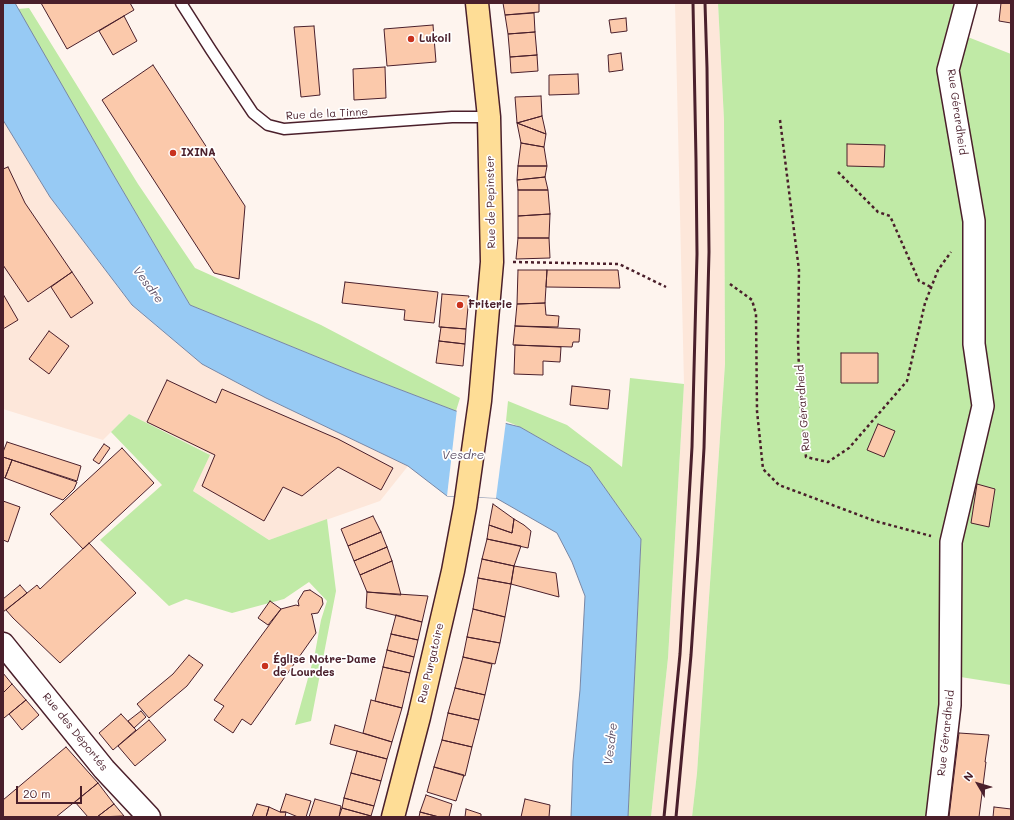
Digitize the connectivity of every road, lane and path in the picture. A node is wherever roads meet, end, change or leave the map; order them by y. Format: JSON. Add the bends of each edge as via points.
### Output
{"nodes":[{"id":1,"x":181,"y":3,"type":"edge"},
{"id":2,"x":477,"y":3,"type":"edge"},
{"id":3,"x":966,"y":3,"type":"edge"},
{"id":4,"x":489,"y":117,"type":"junction"},
{"id":5,"x":780,"y":120,"type":"dead end"},
{"id":6,"x":838,"y":172,"type":"dead end"},
{"id":7,"x":952,"y":251,"type":"dead end"},
{"id":8,"x":492,"y":262,"type":"junction"},
{"id":9,"x":730,"y":284,"type":"dead end"},
{"id":10,"x":666,"y":287,"type":"dead end"},
{"id":11,"x":931,"y":287,"type":"junction"},
{"id":12,"x":465,"y":507,"type":"joint"},
{"id":13,"x":951,"y":542,"type":"junction"},
{"id":14,"x":3,"y":644,"type":"edge"},
{"id":15,"x":149,"y":817,"type":"edge"},
{"id":16,"x":393,"y":817,"type":"edge"},
{"id":17,"x":937,"y":817,"type":"edge"}],
"edges":[{"from":1,"to":4,"type":"lane","name":"Rue de la Tinne","via":[[252,113],[268,125],[284,129],[452,117]]},
{"from":2,"to":4,"type":"main road","name":"Rue de Pepinster"},
{"from":3,"to":13,"type":"street","name":"Rue Gérardheid","via":[[948,70],[974,221],[974,344],[983,406]]},
{"from":4,"to":8,"type":"main road","name":"Rue de Pepinster"},
{"from":5,"to":11,"type":"path","name":"Rue Gérardheid","via":[[799,270],[798,341],[806,457],[828,462],[849,448],[907,381]]},
{"from":6,"to":11,"type":"path","via":[[878,212],[890,216],[919,280]]},
{"from":7,"to":11,"type":"path","name":"Rue Gérardheid","via":[[938,270]]},
{"from":8,"to":10,"type":"path","via":[[619,264]]},
{"from":8,"to":12,"type":"main road","name":"Rue de Pepinster","via":[[480,401]]},
{"from":9,"to":13,"type":"path","via":[[752,300],[756,314],[757,411],[763,469],[780,486],[875,521]]},
{"from":12,"to":16,"type":"main road","name":"Rue Purgatoire","via":[[453,571]]},
{"from":13,"to":17,"type":"street","name":"Rue Gérardheid","via":[[950,705]]},
{"from":14,"to":15,"type":"street","name":"Rue des Déportés","via":[[104,769]]}]}
